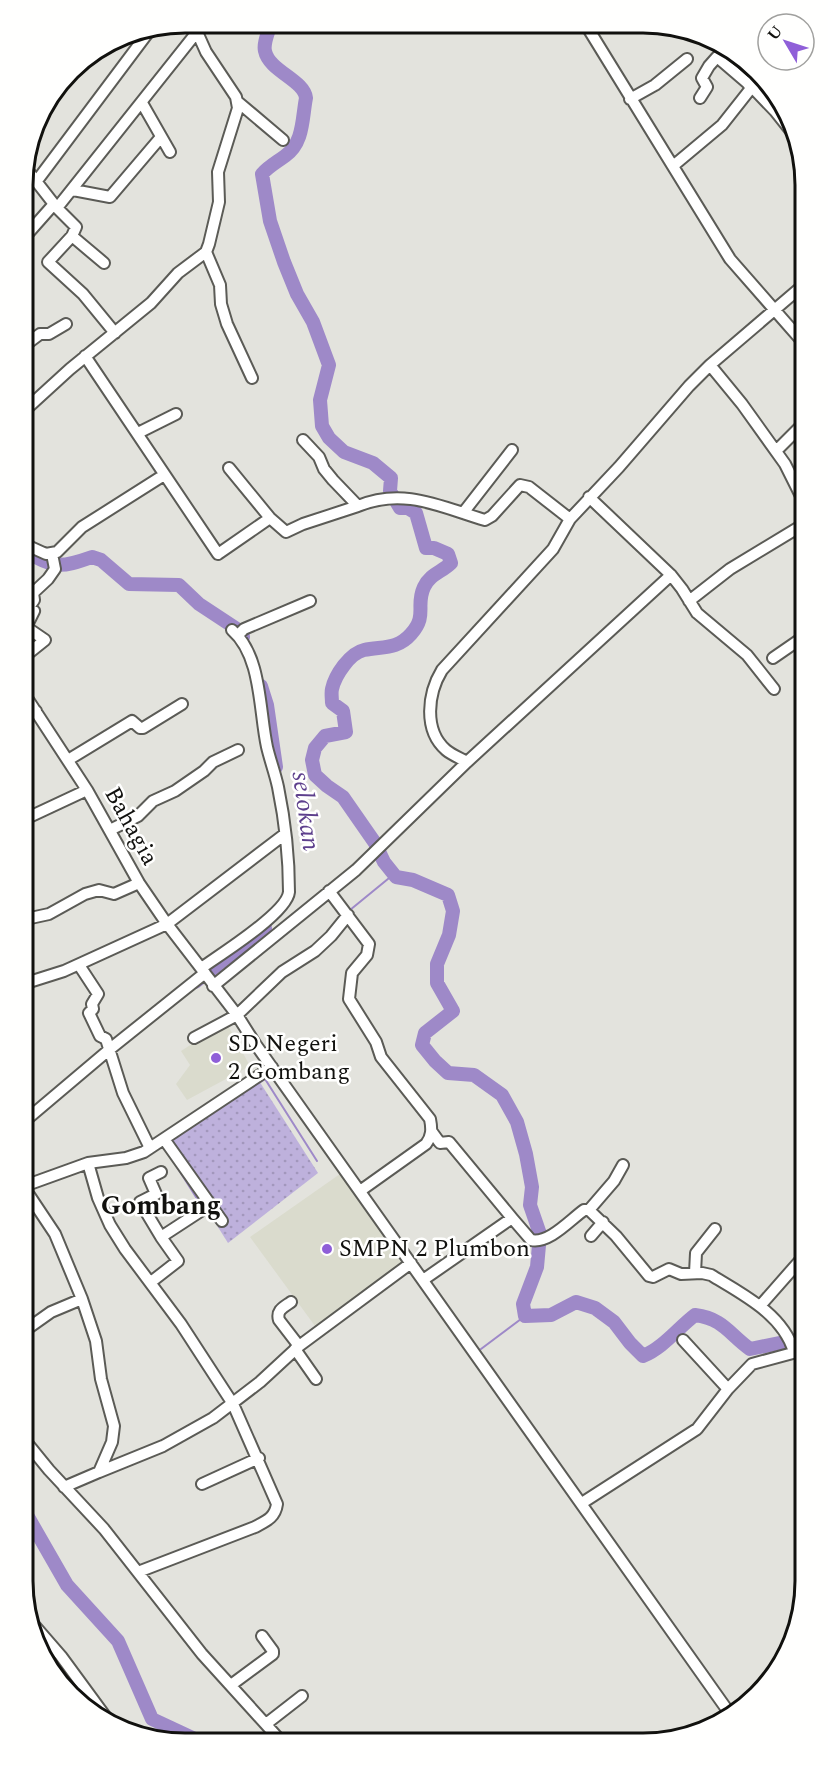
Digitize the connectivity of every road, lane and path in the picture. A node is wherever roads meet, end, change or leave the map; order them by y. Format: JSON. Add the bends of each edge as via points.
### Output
{"nodes":[{"id":1,"x":191,"y":33,"type":"edge"},
{"id":2,"x":198,"y":33,"type":"edge"},
{"id":3,"x":591,"y":33,"type":"edge"},
{"id":4,"x":143,"y":39,"type":"edge"},
{"id":5,"x":720,"y":54,"type":"edge"},
{"id":6,"x":722,"y":56,"type":"edge"},
{"id":7,"x":687,"y":59,"type":"dead end"},
{"id":8,"x":753,"y":81,"type":"edge"},
{"id":9,"x":750,"y":85,"type":"junction"},
{"id":10,"x":700,"y":98,"type":"dead end"},
{"id":11,"x":630,"y":99,"type":"junction"},
{"id":12,"x":238,"y":102,"type":"junction"},
{"id":13,"x":141,"y":103,"type":"junction"},
{"id":14,"x":777,"y":114,"type":"edge"},
{"id":15,"x":161,"y":137,"type":"junction"},
{"id":16,"x":284,"y":140,"type":"dead end"},
{"id":17,"x":170,"y":152,"type":"dead end"},
{"id":18,"x":673,"y":166,"type":"junction"},
{"id":19,"x":33,"y":177,"type":"edge"},
{"id":20,"x":35,"y":180,"type":"junction"},
{"id":21,"x":73,"y":190,"type":"junction"},
{"id":22,"x":56,"y":206,"type":"junction"},
{"id":23,"x":33,"y":229,"type":"edge"},
{"id":24,"x":72,"y":236,"type":"junction"},
{"id":25,"x":206,"y":252,"type":"junction"},
{"id":26,"x":104,"y":263,"type":"dead end"},
{"id":27,"x":795,"y":292,"type":"edge"},
{"id":28,"x":776,"y":309,"type":"junction"},
{"id":29,"x":66,"y":324,"type":"dead end"},
{"id":30,"x":115,"y":333,"type":"junction"},
{"id":31,"x":795,"y":333,"type":"edge"},
{"id":32,"x":33,"y":339,"type":"edge"},
{"id":33,"x":85,"y":356,"type":"junction"},
{"id":34,"x":710,"y":364,"type":"junction"},
{"id":35,"x":252,"y":378,"type":"dead end"},
{"id":36,"x":33,"y":403,"type":"edge"},
{"id":37,"x":176,"y":414,"type":"dead end"},
{"id":38,"x":795,"y":432,"type":"edge"},
{"id":39,"x":138,"y":434,"type":"junction"},
{"id":40,"x":303,"y":440,"type":"dead end"},
{"id":41,"x":512,"y":450,"type":"dead end"},
{"id":42,"x":776,"y":451,"type":"junction"},
{"id":43,"x":230,"y":468,"type":"dead end"},
{"id":44,"x":164,"y":475,"type":"junction"},
{"id":45,"x":795,"y":484,"type":"edge"},
{"id":46,"x":589,"y":497,"type":"junction"},
{"id":47,"x":358,"y":506,"type":"junction"},
{"id":48,"x":463,"y":513,"type":"junction"},
{"id":49,"x":270,"y":518,"type":"junction"},
{"id":50,"x":570,"y":519,"type":"junction"},
{"id":51,"x":795,"y":530,"type":"edge"},
{"id":52,"x":33,"y":549,"type":"edge"},
{"id":53,"x":52,"y":554,"type":"junction"},
{"id":54,"x":671,"y":575,"type":"junction"},
{"id":55,"x":33,"y":593,"type":"edge"},
{"id":56,"x":310,"y":601,"type":"dead end"},
{"id":57,"x":689,"y":601,"type":"junction"},
{"id":58,"x":33,"y":632,"type":"edge"},
{"id":59,"x":795,"y":643,"type":"edge"},
{"id":60,"x":33,"y":650,"type":"edge"},
{"id":61,"x":773,"y":658,"type":"dead end"},
{"id":62,"x":774,"y":689,"type":"dead end"},
{"id":63,"x":182,"y":704,"type":"dead end"},
{"id":64,"x":33,"y":707,"type":"edge"},
{"id":65,"x":36,"y":711,"type":"junction"},
{"id":66,"x":33,"y":713,"type":"edge"},
{"id":67,"x":238,"y":750,"type":"dead end"},
{"id":68,"x":68,"y":760,"type":"junction"},
{"id":69,"x":467,"y":762,"type":"junction"},
{"id":70,"x":87,"y":790,"type":"junction"},
{"id":71,"x":33,"y":815,"type":"edge"},
{"id":72,"x":110,"y":830,"type":"junction"},
{"id":73,"x":285,"y":834,"type":"junction"},
{"id":74,"x":139,"y":883,"type":"junction"},
{"id":75,"x":329,"y":891,"type":"junction"},
{"id":76,"x":346,"y":913,"type":"junction"},
{"id":77,"x":33,"y":917,"type":"edge"},
{"id":78,"x":167,"y":924,"type":"junction"},
{"id":79,"x":79,"y":964,"type":"junction"},
{"id":80,"x":207,"y":976,"type":"junction"},
{"id":81,"x":33,"y":980,"type":"edge"},
{"id":82,"x":234,"y":1014,"type":"junction"},
{"id":83,"x":194,"y":1038,"type":"dead end"},
{"id":84,"x":111,"y":1054,"type":"junction"},
{"id":85,"x":269,"y":1070,"type":"junction"},
{"id":86,"x":33,"y":1115,"type":"edge"},
{"id":87,"x":432,"y":1132,"type":"junction"},
{"id":88,"x":166,"y":1142,"type":"junction"},
{"id":89,"x":150,"y":1148,"type":"junction"},
{"id":90,"x":88,"y":1163,"type":"junction"},
{"id":91,"x":623,"y":1165,"type":"dead end"},
{"id":92,"x":161,"y":1172,"type":"dead end"},
{"id":93,"x":33,"y":1183,"type":"edge"},
{"id":94,"x":360,"y":1191,"type":"junction"},
{"id":95,"x":33,"y":1201,"type":"edge"},
{"id":96,"x":206,"y":1208,"type":"junction"},
{"id":97,"x":589,"y":1210,"type":"junction"},
{"id":98,"x":512,"y":1218,"type":"junction"},
{"id":99,"x":222,"y":1221,"type":"dead end"},
{"id":100,"x":603,"y":1222,"type":"junction"},
{"id":101,"x":715,"y":1229,"type":"dead end"},
{"id":102,"x":591,"y":1236,"type":"dead end"},
{"id":103,"x":161,"y":1237,"type":"junction"},
{"id":104,"x":411,"y":1263,"type":"junction"},
{"id":105,"x":795,"y":1266,"type":"edge"},
{"id":106,"x":695,"y":1274,"type":"junction"},
{"id":107,"x":423,"y":1280,"type":"junction"},
{"id":108,"x":151,"y":1282,"type":"junction"},
{"id":109,"x":82,"y":1299,"type":"junction"},
{"id":110,"x":291,"y":1302,"type":"dead end"},
{"id":111,"x":760,"y":1306,"type":"junction"},
{"id":112,"x":33,"y":1325,"type":"edge"},
{"id":113,"x":683,"y":1340,"type":"dead end"},
{"id":114,"x":795,"y":1345,"type":"edge"},
{"id":115,"x":297,"y":1347,"type":"junction"},
{"id":116,"x":316,"y":1380,"type":"dead end"},
{"id":117,"x":728,"y":1389,"type":"junction"},
{"id":118,"x":233,"y":1404,"type":"junction"},
{"id":119,"x":33,"y":1450,"type":"edge"},
{"id":120,"x":259,"y":1458,"type":"junction"},
{"id":121,"x":99,"y":1472,"type":"junction"},
{"id":122,"x":202,"y":1484,"type":"dead end"},
{"id":123,"x":64,"y":1487,"type":"junction"},
{"id":124,"x":582,"y":1503,"type":"junction"},
{"id":125,"x":138,"y":1572,"type":"junction"},
{"id":126,"x":262,"y":1636,"type":"dead end"},
{"id":127,"x":44,"y":1637,"type":"edge"},
{"id":128,"x":231,"y":1685,"type":"junction"},
{"id":129,"x":302,"y":1696,"type":"dead end"},
{"id":130,"x":95,"y":1703,"type":"edge"},
{"id":131,"x":726,"y":1708,"type":"edge"},
{"id":132,"x":266,"y":1724,"type":"junction"},
{"id":133,"x":274,"y":1733,"type":"edge"}],
"edges":[{"from":1,"to":13,"type":"street"},
{"from":2,"to":12,"type":"street"},
{"from":3,"to":11,"type":"street"},
{"from":4,"to":20,"type":"street"},
{"from":5,"to":10,"type":"street","via":[[702,78],[707,87]]},
{"from":6,"to":9,"type":"street"},
{"from":7,"to":11,"type":"street"},
{"from":8,"to":9,"type":"street"},
{"from":9,"to":14,"type":"street"},
{"from":9,"to":18,"type":"street","via":[[722,125]]},
{"from":11,"to":18,"type":"street"},
{"from":12,"to":16,"type":"street"},
{"from":12,"to":25,"type":"street","via":[[222,153],[219,202]]},
{"from":13,"to":15,"type":"street"},
{"from":13,"to":21,"type":"street"},
{"from":15,"to":17,"type":"street"},
{"from":15,"to":21,"type":"street","via":[[110,197]]},
{"from":18,"to":28,"type":"street","via":[[730,259]]},
{"from":19,"to":20,"type":"street"},
{"from":20,"to":22,"type":"street"},
{"from":21,"to":22,"type":"street"},
{"from":22,"to":23,"type":"street"},
{"from":22,"to":24,"type":"street","via":[[76,227]]},
{"from":24,"to":26,"type":"street"},
{"from":24,"to":30,"type":"street","via":[[48,262],[83,294]]},
{"from":25,"to":30,"type":"street"},
{"from":25,"to":35,"type":"street","via":[[220,285],[220,302],[227,324]]},
{"from":27,"to":28,"type":"street"},
{"from":28,"to":31,"type":"street"},
{"from":28,"to":34,"type":"street"},
{"from":29,"to":32,"type":"street"},
{"from":30,"to":33,"type":"street"},
{"from":33,"to":36,"type":"street"},
{"from":33,"to":39,"type":"street"},
{"from":34,"to":42,"type":"street"},
{"from":34,"to":46,"type":"street"},
{"from":37,"to":39,"type":"street"},
{"from":38,"to":42,"type":"street"},
{"from":39,"to":44,"type":"street"},
{"from":40,"to":47,"type":"street"},
{"from":41,"to":48,"type":"street"},
{"from":42,"to":45,"type":"street"},
{"from":43,"to":49,"type":"street"},
{"from":44,"to":49,"type":"street","via":[[218,554]]},
{"from":44,"to":53,"type":"street","via":[[82,528]]},
{"from":46,"to":50,"type":"street"},
{"from":46,"to":54,"type":"street"},
{"from":47,"to":48,"type":"street","via":[[393,497],[429,502]]},
{"from":47,"to":49,"type":"street","via":[[288,532]]},
{"from":48,"to":50,"type":"street","via":[[488,519],[520,485],[529,487]]},
{"from":50,"to":69,"type":"street","via":[[553,549],[448,662],[437,679],[431,702],[433,728],[444,748]]},
{"from":51,"to":57,"type":"street","via":[[730,569]]},
{"from":52,"to":53,"type":"street"},
{"from":53,"to":55,"type":"street","via":[[55,569]]},
{"from":54,"to":57,"type":"street"},
{"from":54,"to":69,"type":"street"},
{"from":56,"to":73,"type":"street","via":[[238,632],[258,685]]},
{"from":57,"to":62,"type":"street","via":[[747,655]]},
{"from":58,"to":60,"type":"street","via":[[45,640]]},
{"from":59,"to":61,"type":"street"},
{"from":63,"to":68,"type":"street","via":[[143,728],[132,722]]},
{"from":64,"to":65,"type":"street","name":"Bahagia"},
{"from":65,"to":66,"type":"street"},
{"from":65,"to":68,"type":"street","name":"Bahagia"},
{"from":67,"to":72,"type":"street","via":[[213,762],[175,791],[153,801],[138,816]]},
{"from":68,"to":70,"type":"street","name":"Bahagia"},
{"from":69,"to":75,"type":"street"},
{"from":70,"to":71,"type":"street"},
{"from":70,"to":72,"type":"street","name":"Bahagia"},
{"from":72,"to":74,"type":"street","name":"Bahagia"},
{"from":73,"to":78,"type":"street"},
{"from":73,"to":80,"type":"street","via":[[289,897]]},
{"from":74,"to":77,"type":"street","via":[[114,894],[99,890],[85,894],[49,914]]},
{"from":74,"to":78,"type":"street","name":"Bahagia"},
{"from":75,"to":76,"type":"street"},
{"from":75,"to":80,"type":"street"},
{"from":76,"to":82,"type":"street","via":[[323,944],[282,972]]},
{"from":76,"to":87,"type":"street","via":[[369,944],[367,955],[352,973],[349,999],[381,1057],[430,1119]]},
{"from":78,"to":79,"type":"street"},
{"from":78,"to":80,"type":"street","name":"Bahagia"},
{"from":79,"to":81,"type":"street"},
{"from":79,"to":84,"type":"street","via":[[98,994],[89,1013]]},
{"from":80,"to":82,"type":"street","name":"Bahagia"},
{"from":80,"to":84,"type":"street"},
{"from":82,"to":83,"type":"street"},
{"from":82,"to":85,"type":"street","name":"Bahagia"},
{"from":84,"to":86,"type":"street"},
{"from":84,"to":89,"type":"street","via":[[123,1093]]},
{"from":85,"to":88,"type":"street"},
{"from":85,"to":94,"type":"street","name":"Bahagia"},
{"from":87,"to":94,"type":"street","via":[[426,1144]]},
{"from":87,"to":98,"type":"street","via":[[440,1143],[449,1142]]},
{"from":88,"to":89,"type":"street"},
{"from":88,"to":96,"type":"street"},
{"from":89,"to":90,"type":"street","via":[[126,1158]]},
{"from":90,"to":93,"type":"street"},
{"from":90,"to":108,"type":"street","via":[[110,1224]]},
{"from":91,"to":97,"type":"street","via":[[615,1181]]},
{"from":92,"to":103,"type":"street","via":[[149,1178],[156,1194],[140,1202]]},
{"from":94,"to":104,"type":"street","name":"Bahagia"},
{"from":95,"to":109,"type":"street","via":[[55,1234]]},
{"from":96,"to":99,"type":"street"},
{"from":96,"to":103,"type":"street"},
{"from":97,"to":98,"type":"street","via":[[539,1240],[531,1240]]},
{"from":97,"to":100,"type":"street"},
{"from":98,"to":107,"type":"street"},
{"from":100,"to":102,"type":"street"},
{"from":100,"to":106,"type":"street","via":[[649,1276],[669,1269]]},
{"from":101,"to":106,"type":"street","via":[[696,1253]]},
{"from":103,"to":108,"type":"street","via":[[178,1261]]},
{"from":104,"to":107,"type":"street","name":"Bahagia"},
{"from":104,"to":115,"type":"street"},
{"from":105,"to":111,"type":"street"},
{"from":106,"to":111,"type":"street","via":[[711,1275]]},
{"from":107,"to":124,"type":"street","name":"Bahagia"},
{"from":108,"to":118,"type":"street"},
{"from":109,"to":112,"type":"street"},
{"from":109,"to":121,"type":"street","via":[[96,1341],[114,1426],[112,1442]]},
{"from":110,"to":115,"type":"street","via":[[278,1315]]},
{"from":111,"to":114,"type":"street"},
{"from":113,"to":117,"type":"street"},
{"from":114,"to":117,"type":"street","via":[[756,1362]]},
{"from":115,"to":116,"type":"street"},
{"from":115,"to":118,"type":"street"},
{"from":117,"to":124,"type":"street","via":[[697,1429]]},
{"from":118,"to":120,"type":"street"},
{"from":118,"to":121,"type":"street","via":[[163,1446]]},
{"from":119,"to":123,"type":"street"},
{"from":120,"to":122,"type":"street"},
{"from":120,"to":125,"type":"street","via":[[278,1504],[272,1517]]},
{"from":121,"to":123,"type":"street"},
{"from":123,"to":125,"type":"street","via":[[104,1528]]},
{"from":124,"to":131,"type":"street","name":"Bahagia"},
{"from":125,"to":128,"type":"street","via":[[191,1642]]},
{"from":126,"to":128,"type":"street","via":[[273,1654]]},
{"from":127,"to":130,"type":"street"},
{"from":128,"to":132,"type":"street"},
{"from":129,"to":132,"type":"street"},
{"from":132,"to":133,"type":"street"}]}
